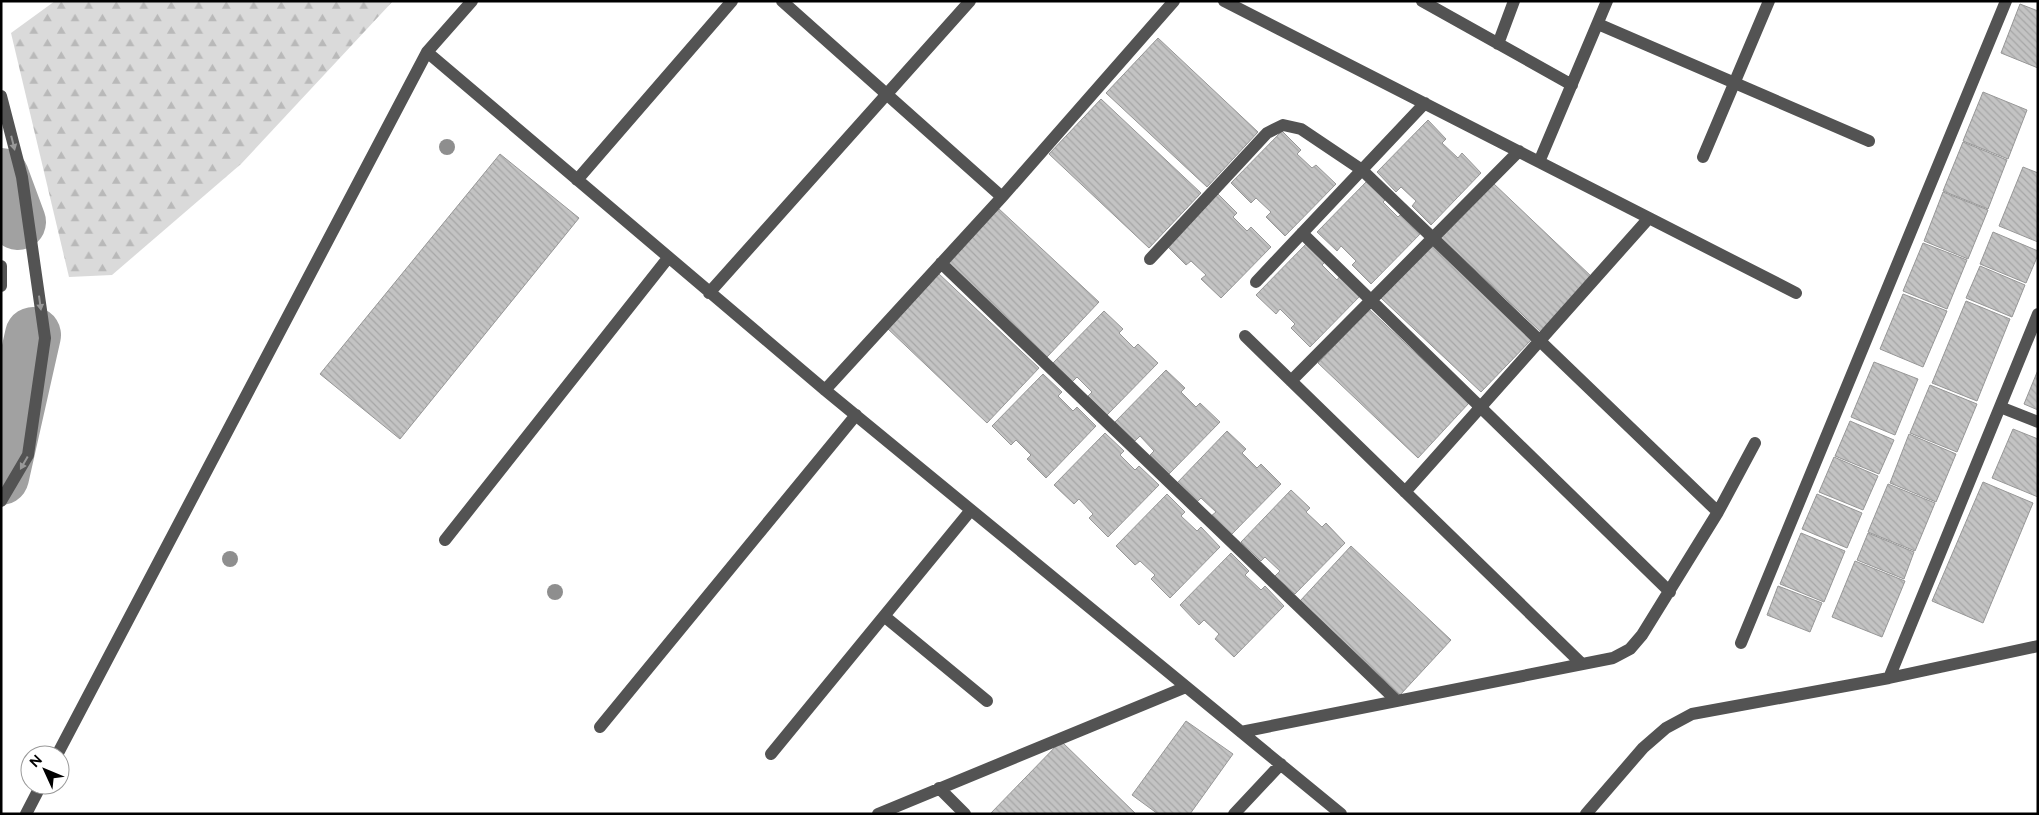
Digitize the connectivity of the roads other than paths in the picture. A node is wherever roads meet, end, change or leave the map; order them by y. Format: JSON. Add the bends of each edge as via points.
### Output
{"nodes":[{"id":1,"x":472,"y":1,"type":"edge"},
{"id":2,"x":732,"y":1,"type":"edge"},
{"id":3,"x":782,"y":1,"type":"edge"},
{"id":4,"x":970,"y":1,"type":"edge"},
{"id":5,"x":1174,"y":1,"type":"edge"},
{"id":6,"x":1224,"y":1,"type":"edge"},
{"id":7,"x":1422,"y":1,"type":"edge"},
{"id":8,"x":1514,"y":1,"type":"edge"},
{"id":9,"x":1607,"y":1,"type":"edge"},
{"id":10,"x":2006,"y":1,"type":"edge"},
{"id":11,"x":1766,"y":2,"type":"edge"},
{"id":12,"x":1598,"y":24,"type":"junction"},
{"id":13,"x":1498,"y":44,"type":"junction"},
{"id":14,"x":427,"y":52,"type":"junction"},
{"id":15,"x":1734,"y":82,"type":"junction"},
{"id":16,"x":1572,"y":85,"type":"junction"},
{"id":17,"x":887,"y":94,"type":"junction"},
{"id":18,"x":1,"y":96,"type":"edge"},
{"id":19,"x":1425,"y":103,"type":"junction"},
{"id":20,"x":1870,"y":141,"type":"dead end"},
{"id":21,"x":1519,"y":151,"type":"junction"},
{"id":22,"x":1703,"y":157,"type":"dead end"},
{"id":23,"x":1539,"y":162,"type":"junction"},
{"id":24,"x":1362,"y":170,"type":"junction"},
{"id":25,"x":577,"y":180,"type":"junction"},
{"id":26,"x":1002,"y":197,"type":"junction"},
{"id":27,"x":1649,"y":218,"type":"junction"},
{"id":28,"x":1302,"y":233,"type":"junction"},
{"id":29,"x":1434,"y":237,"type":"junction"},
{"id":30,"x":668,"y":258,"type":"junction"},
{"id":31,"x":1150,"y":258,"type":"dead end"},
{"id":32,"x":941,"y":263,"type":"junction"},
{"id":33,"x":1,"y":266,"type":"edge"},
{"id":34,"x":1256,"y":282,"type":"dead end"},
{"id":35,"x":1,"y":286,"type":"edge"},
{"id":36,"x":709,"y":293,"type":"junction"},
{"id":37,"x":1796,"y":293,"type":"dead end"},
{"id":38,"x":1371,"y":301,"type":"junction"},
{"id":39,"x":2038,"y":314,"type":"edge"},
{"id":40,"x":1244,"y":336,"type":"dead end"},
{"id":41,"x":1540,"y":340,"type":"junction"},
{"id":42,"x":1291,"y":381,"type":"junction"},
{"id":43,"x":825,"y":390,"type":"junction"},
{"id":44,"x":1480,"y":407,"type":"junction"},
{"id":45,"x":2000,"y":407,"type":"junction"},
{"id":46,"x":856,"y":415,"type":"junction"},
{"id":47,"x":2038,"y":422,"type":"edge"},
{"id":48,"x":1755,"y":443,"type":"dead end"},
{"id":49,"x":1405,"y":492,"type":"junction"},
{"id":50,"x":1,"y":501,"type":"edge"},
{"id":51,"x":971,"y":510,"type":"junction"},
{"id":52,"x":1718,"y":512,"type":"junction"},
{"id":53,"x":445,"y":540,"type":"dead end"},
{"id":54,"x":1670,"y":592,"type":"junction"},
{"id":55,"x":884,"y":616,"type":"junction"},
{"id":56,"x":1741,"y":643,"type":"dead end"},
{"id":57,"x":2038,"y":646,"type":"edge"},
{"id":58,"x":1582,"y":664,"type":"junction"},
{"id":59,"x":1889,"y":678,"type":"junction"},
{"id":60,"x":1186,"y":687,"type":"junction"},
{"id":61,"x":987,"y":701,"type":"dead end"},
{"id":62,"x":1397,"y":701,"type":"junction"},
{"id":63,"x":600,"y":727,"type":"dead end"},
{"id":64,"x":1241,"y":732,"type":"junction"},
{"id":65,"x":62,"y":745,"type":"edge"},
{"id":66,"x":771,"y":754,"type":"dead end"},
{"id":67,"x":1281,"y":764,"type":"junction"},
{"id":68,"x":939,"y":788,"type":"junction"},
{"id":69,"x":36,"y":795,"type":"edge"},
{"id":70,"x":26,"y":814,"type":"edge"},
{"id":71,"x":878,"y":814,"type":"edge"},
{"id":72,"x":964,"y":814,"type":"edge"},
{"id":73,"x":1234,"y":814,"type":"edge"},
{"id":74,"x":1341,"y":814,"type":"edge"},
{"id":75,"x":1586,"y":814,"type":"edge"}],
"edges":[{"from":1,"to":14,"type":"street"},
{"from":2,"to":25,"type":"street"},
{"from":3,"to":17,"type":"street"},
{"from":4,"to":17,"type":"street"},
{"from":5,"to":26,"type":"street"},
{"from":6,"to":19,"type":"street"},
{"from":7,"to":13,"type":"street"},
{"from":8,"to":13,"type":"street"},
{"from":9,"to":12,"type":"street"},
{"from":10,"to":56,"type":"street"},
{"from":11,"to":15,"type":"street"},
{"from":12,"to":15,"type":"street"},
{"from":12,"to":16,"type":"street"},
{"from":13,"to":16,"type":"street"},
{"from":14,"to":25,"type":"street"},
{"from":14,"to":65,"type":"street"},
{"from":15,"to":20,"type":"street"},
{"from":15,"to":22,"type":"street"},
{"from":16,"to":23,"type":"street"},
{"from":17,"to":26,"type":"street"},
{"from":17,"to":36,"type":"street"},
{"from":18,"to":50,"type":"street","one_way":true,"via":[[22,177],[45,338],[28,455]]},
{"from":19,"to":21,"type":"street"},
{"from":19,"to":24,"type":"street"},
{"from":21,"to":23,"type":"street"},
{"from":21,"to":29,"type":"street"},
{"from":23,"to":27,"type":"street"},
{"from":24,"to":28,"type":"street"},
{"from":24,"to":29,"type":"street"},
{"from":24,"to":31,"type":"street","via":[[1301,129],[1283,125],[1267,133]]},
{"from":25,"to":30,"type":"street"},
{"from":26,"to":32,"type":"street"},
{"from":27,"to":37,"type":"street"},
{"from":27,"to":41,"type":"street"},
{"from":28,"to":34,"type":"street"},
{"from":28,"to":38,"type":"street"},
{"from":29,"to":38,"type":"street"},
{"from":29,"to":41,"type":"street"},
{"from":30,"to":36,"type":"street"},
{"from":30,"to":53,"type":"street"},
{"from":32,"to":43,"type":"street"},
{"from":32,"to":62,"type":"street"},
{"from":33,"to":35,"type":"street"},
{"from":36,"to":43,"type":"street"},
{"from":38,"to":42,"type":"street"},
{"from":38,"to":44,"type":"street"},
{"from":39,"to":45,"type":"street"},
{"from":40,"to":42,"type":"street"},
{"from":41,"to":44,"type":"street"},
{"from":41,"to":52,"type":"street"},
{"from":42,"to":49,"type":"street"},
{"from":43,"to":46,"type":"street"},
{"from":44,"to":49,"type":"street"},
{"from":44,"to":54,"type":"street"},
{"from":45,"to":47,"type":"street"},
{"from":45,"to":59,"type":"street"},
{"from":46,"to":51,"type":"street"},
{"from":46,"to":63,"type":"street"},
{"from":48,"to":52,"type":"street"},
{"from":49,"to":58,"type":"street"},
{"from":51,"to":55,"type":"street"},
{"from":51,"to":60,"type":"street"},
{"from":52,"to":54,"type":"street"},
{"from":54,"to":58,"type":"street","via":[[1630,648],[1613,658]]},
{"from":55,"to":61,"type":"street"},
{"from":55,"to":66,"type":"street"},
{"from":57,"to":59,"type":"street"},
{"from":58,"to":62,"type":"street"},
{"from":59,"to":75,"type":"street","via":[[1692,714],[1666,728],[1643,748]]},
{"from":60,"to":64,"type":"street"},
{"from":60,"to":68,"type":"street"},
{"from":62,"to":64,"type":"street"},
{"from":64,"to":67,"type":"street"},
{"from":67,"to":73,"type":"street"},
{"from":67,"to":74,"type":"street"},
{"from":68,"to":71,"type":"street"},
{"from":68,"to":72,"type":"street"},
{"from":69,"to":70,"type":"street"}]}
